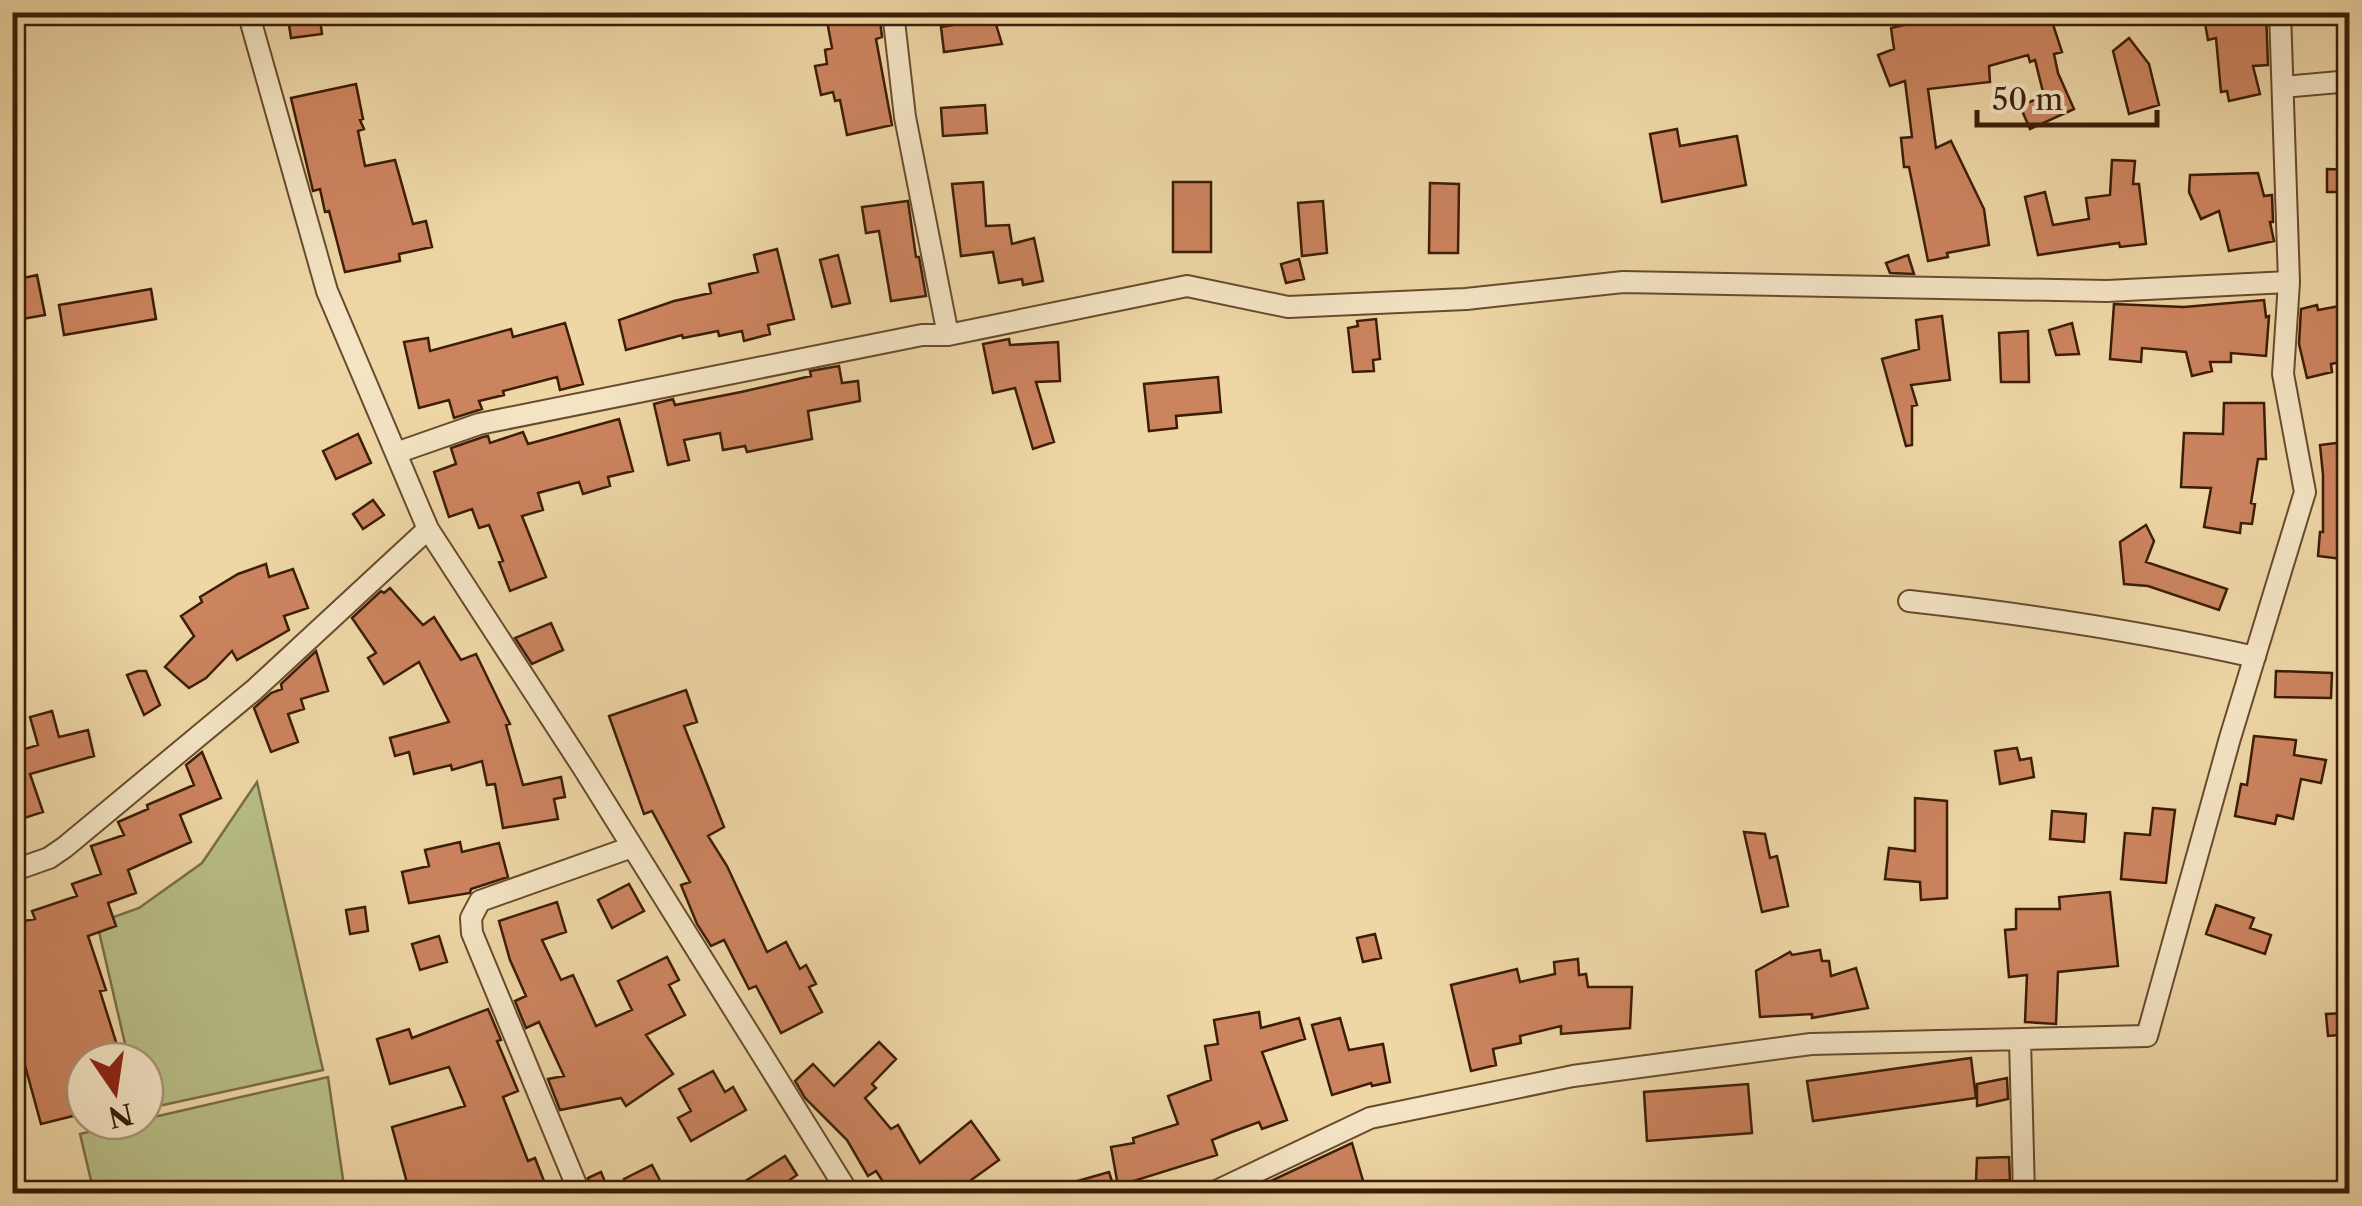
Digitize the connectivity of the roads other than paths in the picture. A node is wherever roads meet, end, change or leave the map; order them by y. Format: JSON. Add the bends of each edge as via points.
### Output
{"nodes":[{"id":1,"x":248,"y":12,"type":"edge"},
{"id":2,"x":893,"y":12,"type":"edge"},
{"id":3,"x":2280,"y":12,"type":"edge"},
{"id":4,"x":2350,"y":81,"type":"edge"},
{"id":5,"x":2284,"y":87,"type":"junction"},
{"id":6,"x":2289,"y":282,"type":"junction"},
{"id":7,"x":948,"y":335,"type":"junction"},
{"id":8,"x":396,"y":453,"type":"junction"},
{"id":9,"x":428,"y":529,"type":"junction"},
{"id":10,"x":1910,"y":602,"type":"dead end"},
{"id":11,"x":2255,"y":656,"type":"junction"},
{"id":12,"x":632,"y":847,"type":"junction"},
{"id":13,"x":12,"y":871,"type":"edge"},
{"id":14,"x":2020,"y":1040,"type":"junction"},
{"id":15,"x":577,"y":1193,"type":"edge"},
{"id":16,"x":849,"y":1194,"type":"edge"},
{"id":17,"x":1210,"y":1194,"type":"edge"},
{"id":18,"x":2024,"y":1194,"type":"edge"}],
"edges":[{"from":1,"to":8,"type":"street","via":[[327,290]]},
{"from":2,"to":7,"type":"street","via":[[905,117]]},
{"from":3,"to":5,"type":"street"},
{"from":4,"to":5,"type":"street"},
{"from":5,"to":6,"type":"street"},
{"from":6,"to":7,"type":"street","via":[[2107,291],[1623,282],[1288,308],[1187,286]]},
{"from":6,"to":11,"type":"street","via":[[2282,374],[2305,492]]},
{"from":7,"to":8,"type":"street","via":[[480,424]]},
{"from":8,"to":9,"type":"street"},
{"from":9,"to":12,"type":"street"},
{"from":9,"to":13,"type":"street","via":[[254,690],[66,847]]},
{"from":10,"to":11,"type":"street","via":[[2156,635]]},
{"from":11,"to":14,"type":"street","via":[[2146,1036]]},
{"from":12,"to":15,"type":"street","via":[[480,901],[470,918]]},
{"from":12,"to":16,"type":"street"},
{"from":14,"to":17,"type":"street","via":[[1811,1044],[1573,1076],[1370,1118]]},
{"from":14,"to":18,"type":"street"}]}
